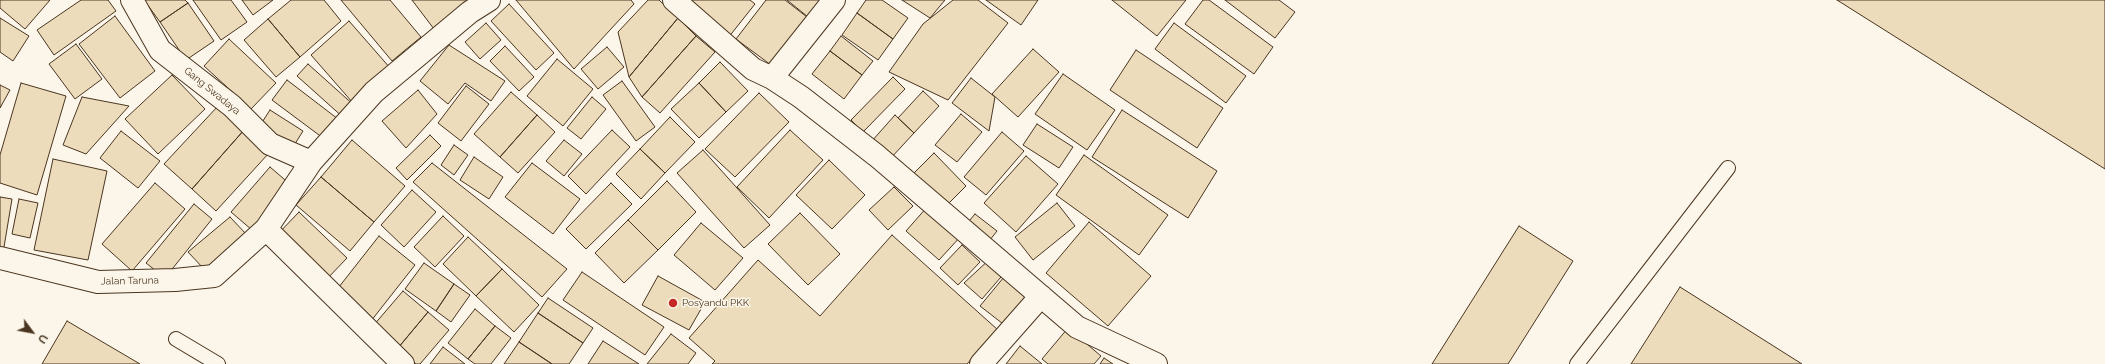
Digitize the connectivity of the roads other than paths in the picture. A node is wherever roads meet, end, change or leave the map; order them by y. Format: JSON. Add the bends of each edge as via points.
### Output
{"nodes":[{"id":1,"x":132,"y":0,"type":"edge"},
{"id":2,"x":489,"y":0,"type":"edge"},
{"id":3,"x":674,"y":0,"type":"edge"},
{"id":4,"x":834,"y":0,"type":"edge"},
{"id":5,"x":772,"y":78,"type":"junction"},
{"id":6,"x":311,"y":162,"type":"junction"},
{"id":7,"x":1728,"y":168,"type":"dead end"},
{"id":8,"x":266,"y":229,"type":"junction"},
{"id":9,"x":0,"y":258,"type":"edge"},
{"id":10,"x":1041,"y":296,"type":"junction"},
{"id":11,"x":176,"y":339,"type":"dead end"},
{"id":12,"x":218,"y":364,"type":"edge"},
{"id":13,"x":403,"y":364,"type":"edge"},
{"id":14,"x":981,"y":364,"type":"edge"},
{"id":15,"x":1156,"y":364,"type":"edge"},
{"id":16,"x":1577,"y":364,"type":"edge"}],
"edges":[{"from":1,"to":6,"type":"street","name":"Gang Swadaya","via":[[160,50],[232,106],[270,144]]},
{"from":2,"to":6,"type":"street","via":[[470,12],[374,92]]},
{"from":3,"to":5,"type":"street","via":[[753,69]]},
{"from":4,"to":5,"type":"street"},
{"from":5,"to":10,"type":"street","via":[[801,97],[877,156]]},
{"from":6,"to":8,"type":"street"},
{"from":7,"to":16,"type":"lane"},
{"from":8,"to":9,"type":"street","name":"Jalan Taruna","via":[[214,276],[98,282]]},
{"from":8,"to":13,"type":"street"},
{"from":10,"to":14,"type":"street"},
{"from":10,"to":15,"type":"street","via":[[1077,327]]},
{"from":11,"to":12,"type":"lane"}]}
